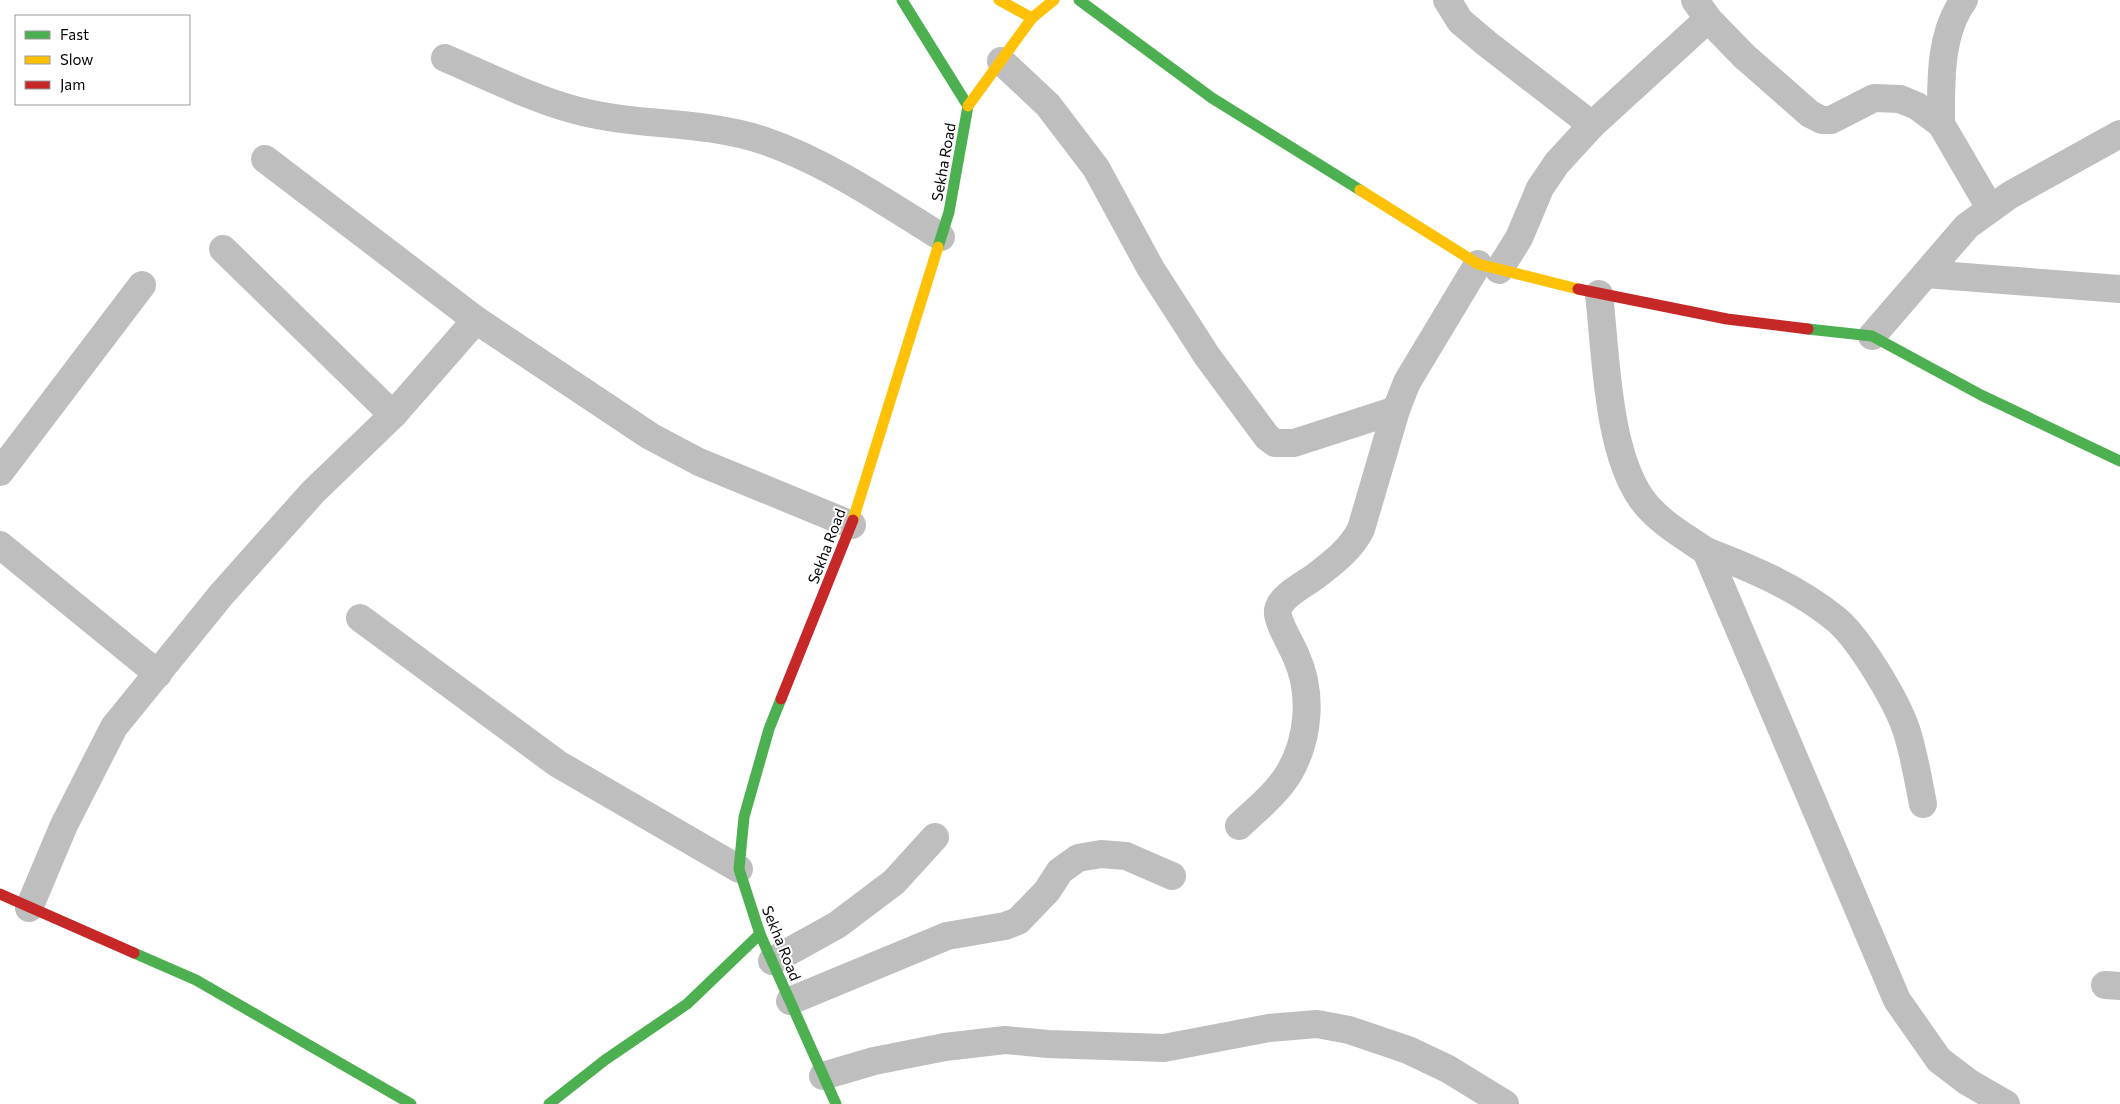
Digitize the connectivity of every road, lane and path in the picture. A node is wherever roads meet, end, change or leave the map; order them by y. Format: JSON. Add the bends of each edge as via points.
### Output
{"nodes":[{"id":1,"x":902,"y":0,"type":"edge"},
{"id":2,"x":999,"y":0,"type":"edge"},
{"id":3,"x":1054,"y":0,"type":"edge"},
{"id":4,"x":1079,"y":0,"type":"edge"},
{"id":5,"x":1446,"y":0,"type":"edge"},
{"id":6,"x":1964,"y":0,"type":"edge"},
{"id":7,"x":1702,"y":10,"type":"edge"},
{"id":8,"x":1032,"y":18,"type":"junction"},
{"id":9,"x":445,"y":58,"type":"dead end"},
{"id":10,"x":1001,"y":60,"type":"junction"},
{"id":11,"x":968,"y":106,"type":"junction"},
{"id":12,"x":1941,"y":124,"type":"junction"},
{"id":13,"x":1592,"y":125,"type":"junction"},
{"id":14,"x":2120,"y":134,"type":"edge"},
{"id":15,"x":265,"y":159,"type":"dead end"},
{"id":16,"x":1990,"y":208,"type":"junction"},
{"id":17,"x":941,"y":237,"type":"junction"},
{"id":18,"x":223,"y":249,"type":"dead end"},
{"id":19,"x":1489,"y":267,"type":"junction"},
{"id":20,"x":1926,"y":274,"type":"junction"},
{"id":21,"x":142,"y":285,"type":"dead end"},
{"id":22,"x":2120,"y":289,"type":"edge"},
{"id":23,"x":1599,"y":294,"type":"junction"},
{"id":24,"x":476,"y":320,"type":"junction"},
{"id":25,"x":1872,"y":336,"type":"junction"},
{"id":26,"x":1396,"y":410,"type":"junction"},
{"id":27,"x":393,"y":414,"type":"junction"},
{"id":28,"x":2120,"y":461,"type":"edge"},
{"id":29,"x":0,"y":472,"type":"edge"},
{"id":30,"x":852,"y":525,"type":"junction"},
{"id":31,"x":0,"y":546,"type":"edge"},
{"id":32,"x":1706,"y":551,"type":"junction"},
{"id":33,"x":360,"y":618,"type":"dead end"},
{"id":34,"x":158,"y":674,"type":"junction"},
{"id":35,"x":1923,"y":804,"type":"dead end"},
{"id":36,"x":1239,"y":826,"type":"dead end"},
{"id":37,"x":935,"y":837,"type":"dead end"},
{"id":38,"x":739,"y":869,"type":"junction"},
{"id":39,"x":1172,"y":876,"type":"dead end"},
{"id":40,"x":0,"y":894,"type":"edge"},
{"id":41,"x":29,"y":908,"type":"junction"},
{"id":42,"x":760,"y":934,"type":"junction"},
{"id":43,"x":772,"y":961,"type":"junction"},
{"id":44,"x":790,"y":1001,"type":"junction"},
{"id":45,"x":823,"y":1076,"type":"junction"},
{"id":46,"x":411,"y":1104,"type":"edge"},
{"id":47,"x":549,"y":1104,"type":"edge"},
{"id":48,"x":836,"y":1104,"type":"edge"},
{"id":49,"x":1506,"y":1104,"type":"edge"},
{"id":50,"x":2006,"y":1104,"type":"edge"}],
"edges":[{"from":1,"to":11,"type":"street","name":"Sekha Road"},
{"from":2,"to":8,"type":"street"},
{"from":3,"to":8,"type":"street"},
{"from":4,"to":19,"type":"street","via":[[1212,98]]},
{"from":5,"to":13,"type":"street","via":[[1460,21]]},
{"from":6,"to":12,"type":"street","via":[[1954,16],[1946,42]]},
{"from":7,"to":12,"type":"street","via":[[1744,56],[1810,114],[1822,120],[1836,118],[1874,98],[1889,97],[1917,106]]},
{"from":7,"to":13,"type":"street"},
{"from":8,"to":10,"type":"street"},
{"from":9,"to":17,"type":"street","via":[[575,110],[727,132],[764,141],[855,184]]},
{"from":10,"to":11,"type":"street"},
{"from":10,"to":26,"type":"street","via":[[1048,106],[1096,168],[1156,277],[1207,356],[1267,437],[1275,443],[1294,444]]},
{"from":11,"to":17,"type":"street","name":"Sekha Road","via":[[949,212]]},
{"from":12,"to":16,"type":"street"},
{"from":13,"to":19,"type":"street","via":[[1546,176],[1519,238]]},
{"from":14,"to":16,"type":"street"},
{"from":15,"to":24,"type":"street"},
{"from":16,"to":20,"type":"street","via":[[1967,226]]},
{"from":17,"to":30,"type":"street","name":"Sekha Road"},
{"from":18,"to":27,"type":"street"},
{"from":19,"to":23,"type":"street"},
{"from":19,"to":26,"type":"street","via":[[1407,382]]},
{"from":20,"to":22,"type":"street"},
{"from":20,"to":25,"type":"street"},
{"from":21,"to":29,"type":"street"},
{"from":23,"to":25,"type":"street","via":[[1727,319]]},
{"from":23,"to":32,"type":"street","via":[[1616,435],[1629,478],[1642,500],[1661,519]]},
{"from":24,"to":27,"type":"street"},
{"from":24,"to":30,"type":"street","via":[[650,436],[699,462]]},
{"from":25,"to":28,"type":"street","via":[[1981,395]]},
{"from":26,"to":36,"type":"street","via":[[1356,540],[1279,608],[1279,618],[1299,662],[1304,684],[1308,704],[1305,724],[1301,745],[1289,773]]},
{"from":27,"to":34,"type":"street","via":[[313,492],[221,596]]},
{"from":30,"to":38,"type":"street","name":"Sekha Road","via":[[769,728],[744,818]]},
{"from":31,"to":34,"type":"street"},
{"from":32,"to":35,"type":"street","via":[[1751,568],[1788,587],[1839,622],[1878,674],[1897,709],[1906,730]]},
{"from":32,"to":50,"type":"street","via":[[1897,1000],[1939,1060]]},
{"from":33,"to":38,"type":"street","via":[[558,764]]},
{"from":34,"to":41,"type":"street","via":[[114,727],[64,825]]},
{"from":37,"to":43,"type":"street","via":[[894,882],[837,925]]},
{"from":38,"to":42,"type":"street","name":"Sekha Road"},
{"from":39,"to":44,"type":"street","via":[[1126,856],[1102,854],[1078,858],[1060,871],[1047,891],[1018,921],[947,936]]},
{"from":40,"to":41,"type":"street"},
{"from":41,"to":46,"type":"street","via":[[196,980]]},
{"from":42,"to":43,"type":"street","name":"Sekha Road"},
{"from":42,"to":47,"type":"street","via":[[687,1004],[605,1060]]},
{"from":43,"to":44,"type":"street","name":"Sekha Road"},
{"from":44,"to":45,"type":"street","name":"Sekha Road"},
{"from":45,"to":48,"type":"street","name":"Sekha Road"},
{"from":45,"to":49,"type":"street","via":[[927,1050],[997,1041],[1164,1048],[1269,1028],[1317,1024],[1349,1030],[1408,1050],[1448,1069]]}]}
